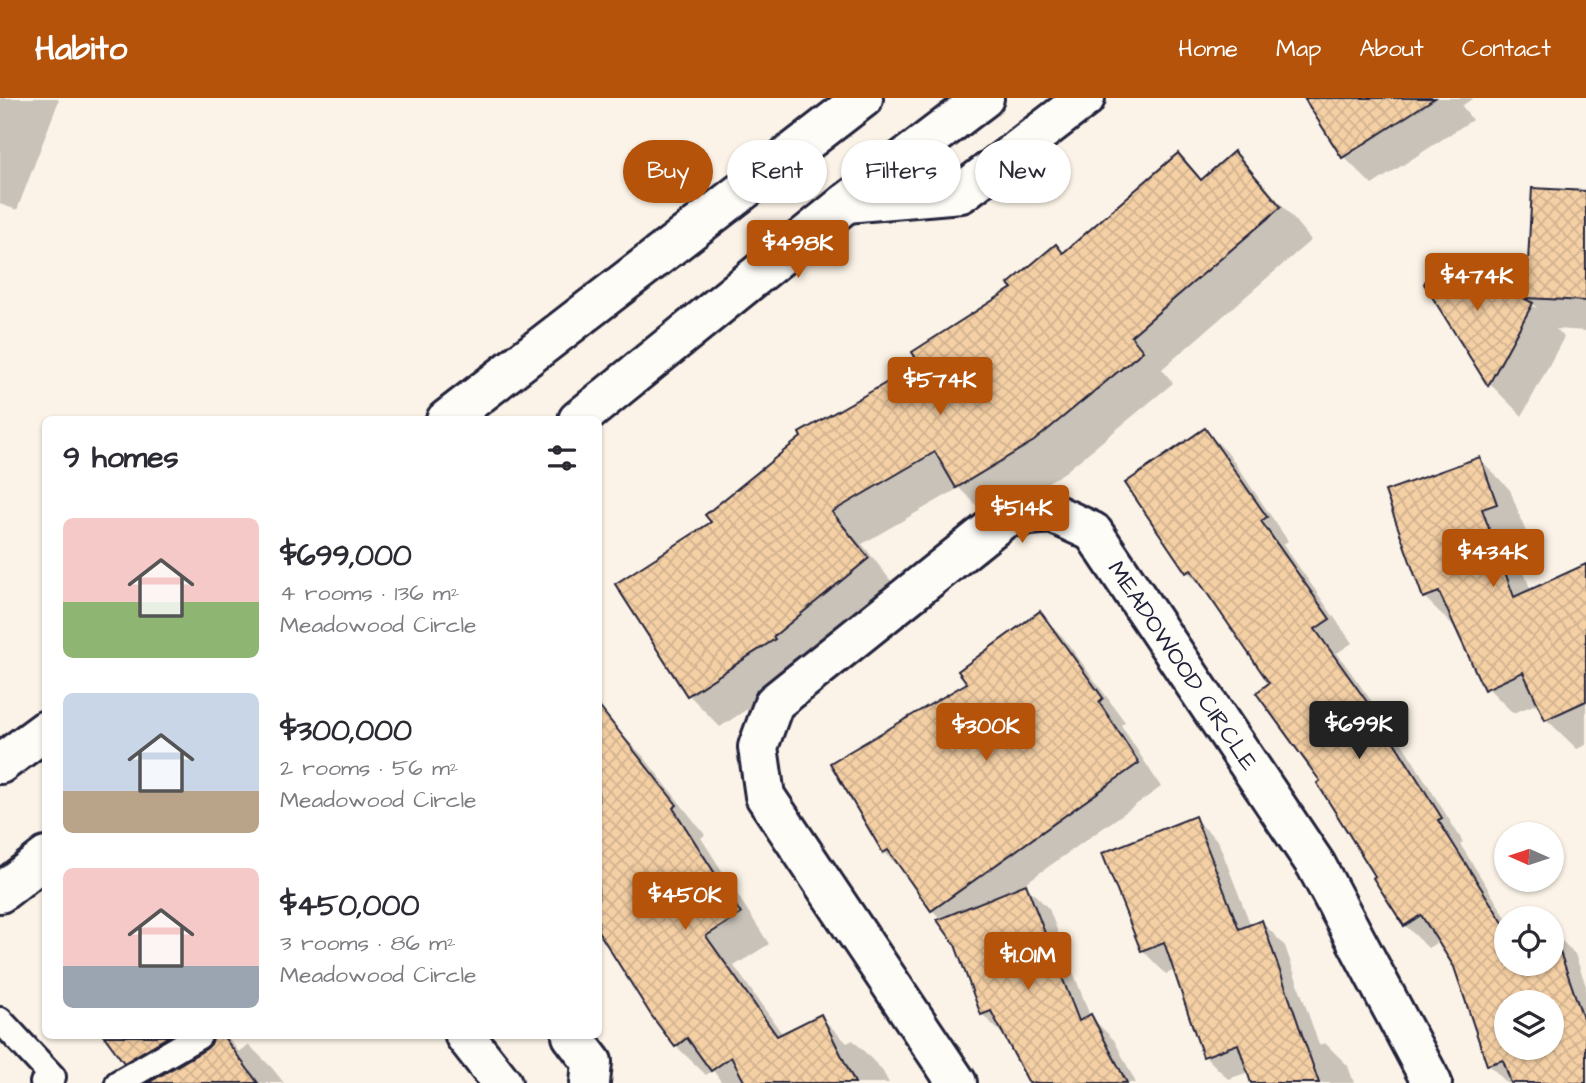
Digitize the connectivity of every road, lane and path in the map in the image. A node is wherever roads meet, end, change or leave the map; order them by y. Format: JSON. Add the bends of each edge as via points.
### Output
{"nodes":[{"id":1,"x":863,"y":98,"type":"edge"},
{"id":2,"x":984,"y":98,"type":"edge"},
{"id":3,"x":1085,"y":98,"type":"edge"},
{"id":4,"x":929,"y":140,"type":"edge"},
{"id":5,"x":961,"y":193,"type":"edge"},
{"id":6,"x":846,"y":203,"type":"edge"},
{"id":7,"x":451,"y":416,"type":"edge"},
{"id":8,"x":583,"y":416,"type":"edge"},
{"id":9,"x":42,"y":733,"type":"edge"},
{"id":10,"x":0,"y":764,"type":"edge"},
{"id":11,"x":42,"y":860,"type":"edge"},
{"id":12,"x":0,"y":893,"type":"edge"},
{"id":13,"x":0,"y":1020,"type":"edge"},
{"id":14,"x":194,"y":1039,"type":"edge"},
{"id":15,"x":467,"y":1039,"type":"edge"},
{"id":16,"x":574,"y":1039,"type":"edge"},
{"id":17,"x":43,"y":1083,"type":"edge"},
{"id":18,"x":118,"y":1083,"type":"edge"},
{"id":19,"x":502,"y":1083,"type":"edge"},
{"id":20,"x":590,"y":1083,"type":"edge"},
{"id":21,"x":957,"y":1083,"type":"edge"},
{"id":22,"x":1432,"y":1083,"type":"edge"}],
"edges":[{"from":1,"to":7,"type":"street"},
{"from":2,"to":4,"type":"street"},
{"from":3,"to":5,"type":"street"},
{"from":6,"to":8,"type":"street"},
{"from":9,"to":10,"type":"street"},
{"from":11,"to":12,"type":"street"},
{"from":13,"to":17,"type":"lane","via":[[52,1077]]},
{"from":14,"to":18,"type":"lane"},
{"from":15,"to":19,"type":"street"},
{"from":16,"to":20,"type":"street","via":[[592,1062]]},
{"from":21,"to":22,"type":"street","name":"MEADOWOOD CIRCLE","via":[[765,796],[758,747],[774,704],[1006,517],[1052,513],[1093,532],[1317,865]]}]}
